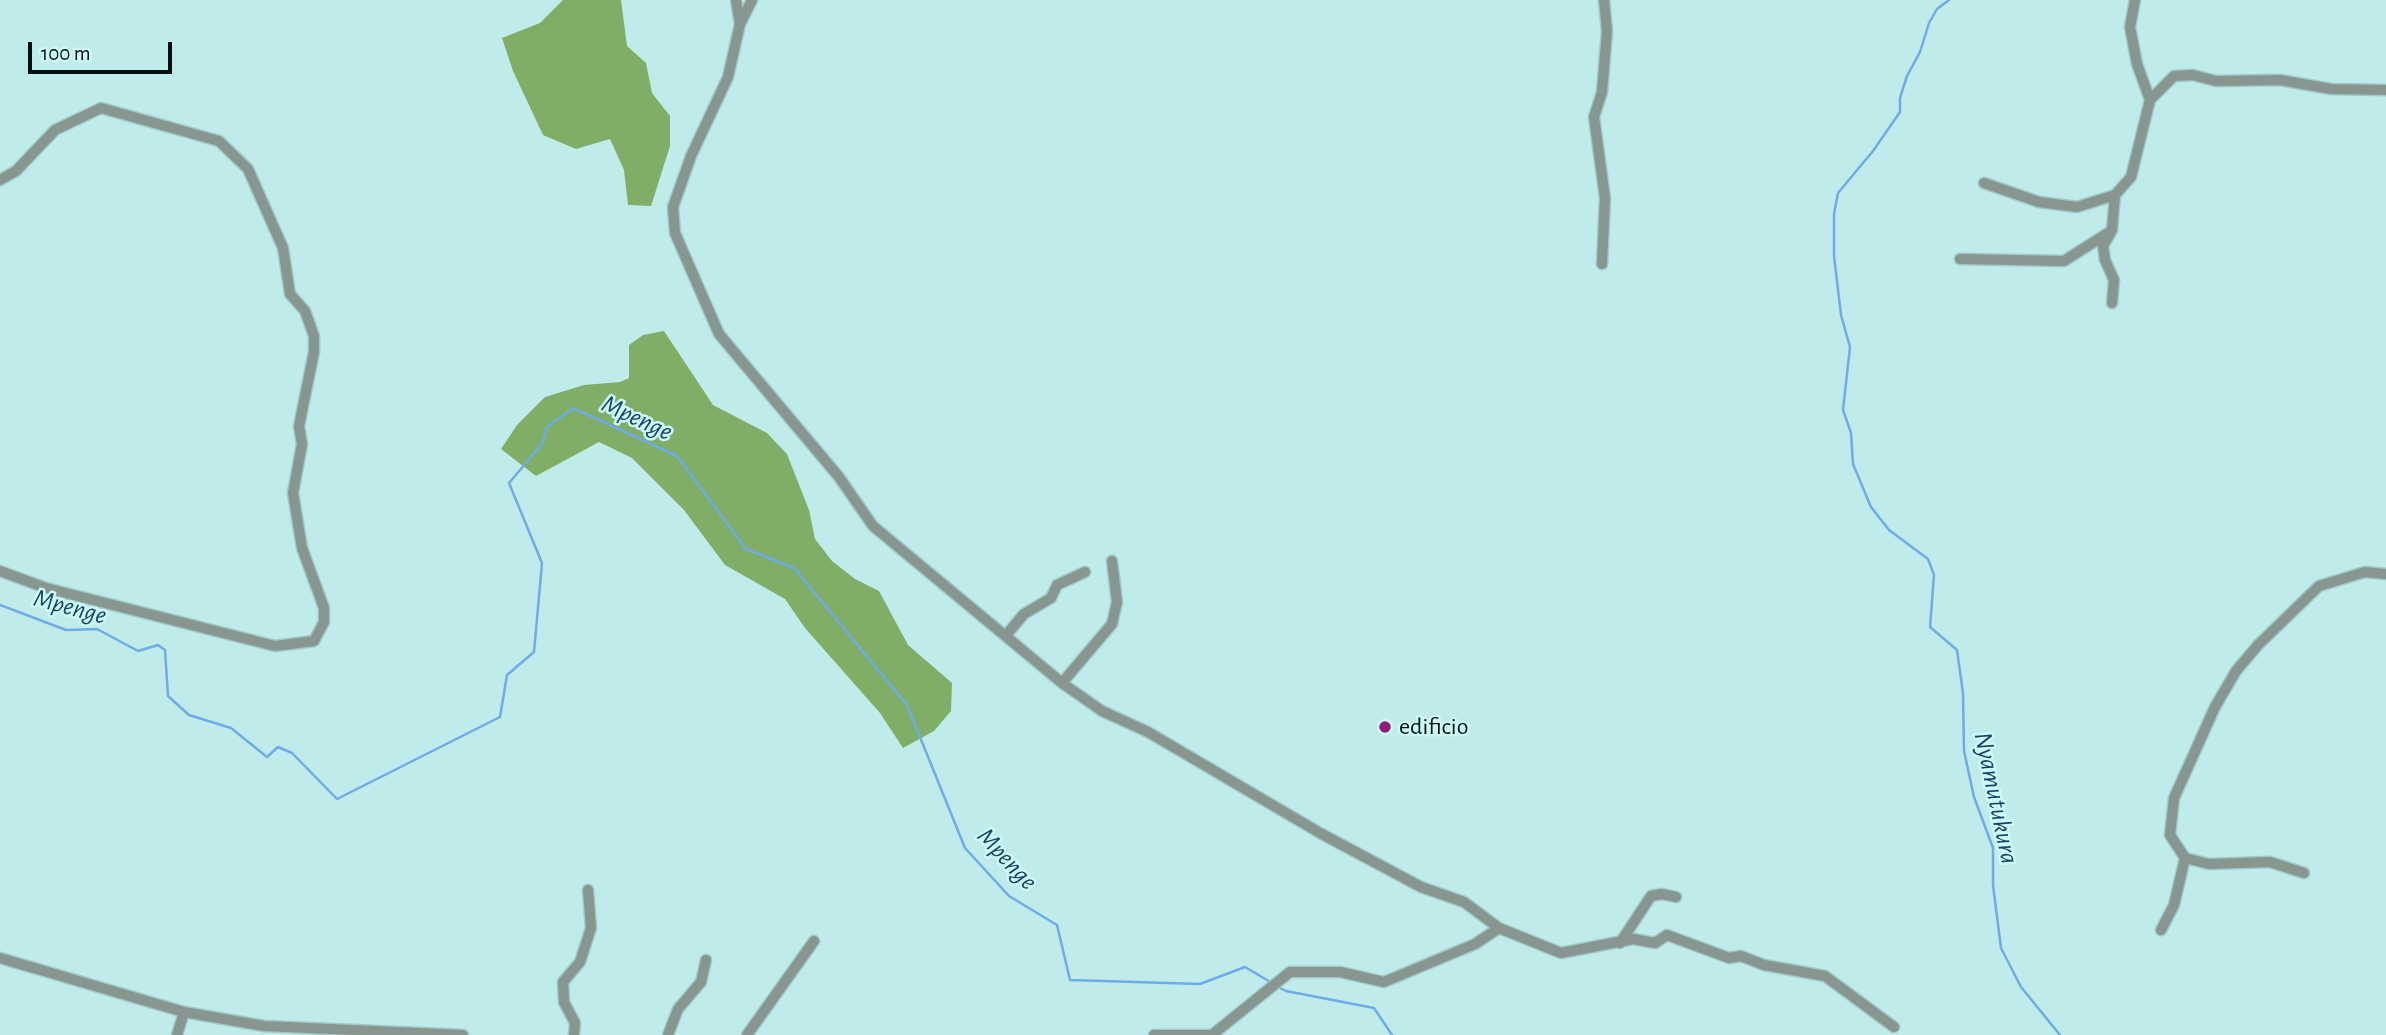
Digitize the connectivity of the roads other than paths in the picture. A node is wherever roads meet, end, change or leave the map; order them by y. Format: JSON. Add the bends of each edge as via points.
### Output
{"nodes":[{"id":1,"x":736,"y":0,"type":"edge"},
{"id":2,"x":752,"y":0,"type":"edge"},
{"id":3,"x":1604,"y":0,"type":"edge"},
{"id":4,"x":2135,"y":0,"type":"edge"},
{"id":5,"x":740,"y":24,"type":"junction"},
{"id":6,"x":2386,"y":90,"type":"edge"},
{"id":7,"x":2150,"y":100,"type":"junction"},
{"id":8,"x":0,"y":180,"type":"edge"},
{"id":9,"x":1984,"y":183,"type":"dead end"},
{"id":10,"x":2115,"y":195,"type":"junction"},
{"id":11,"x":2112,"y":230,"type":"junction"},
{"id":12,"x":1960,"y":259,"type":"dead end"},
{"id":13,"x":1602,"y":264,"type":"dead end"},
{"id":14,"x":2112,"y":303,"type":"dead end"},
{"id":15,"x":1112,"y":561,"type":"dead end"},
{"id":16,"x":0,"y":572,"type":"edge"},
{"id":17,"x":1085,"y":572,"type":"dead end"},
{"id":18,"x":2386,"y":574,"type":"edge"},
{"id":19,"x":1007,"y":634,"type":"junction"},
{"id":20,"x":1062,"y":683,"type":"junction"},
{"id":21,"x":2185,"y":858,"type":"junction"},
{"id":22,"x":2304,"y":873,"type":"dead end"},
{"id":23,"x":588,"y":890,"type":"dead end"},
{"id":24,"x":1676,"y":897,"type":"dead end"},
{"id":25,"x":1499,"y":928,"type":"junction"},
{"id":26,"x":2161,"y":930,"type":"dead end"},
{"id":27,"x":814,"y":941,"type":"dead end"},
{"id":28,"x":1620,"y":943,"type":"junction"},
{"id":29,"x":0,"y":958,"type":"edge"},
{"id":30,"x":706,"y":960,"type":"dead end"},
{"id":31,"x":184,"y":1012,"type":"junction"},
{"id":32,"x":1894,"y":1027,"type":"dead end"},
{"id":33,"x":381,"y":1034,"type":"edge"},
{"id":34,"x":177,"y":1035,"type":"edge"},
{"id":35,"x":463,"y":1035,"type":"edge"},
{"id":36,"x":574,"y":1035,"type":"edge"},
{"id":37,"x":668,"y":1035,"type":"edge"},
{"id":38,"x":747,"y":1035,"type":"edge"},
{"id":39,"x":1154,"y":1035,"type":"edge"},
{"id":40,"x":1213,"y":1035,"type":"edge"}],
"edges":[{"from":1,"to":5,"type":"street"},
{"from":2,"to":5,"type":"street"},
{"from":3,"to":13,"type":"street","via":[[1607,31],[1602,92],[1594,117],[1605,198]]},
{"from":4,"to":7,"type":"street","via":[[2130,27]]},
{"from":5,"to":19,"type":"street","via":[[728,77],[673,207],[675,233],[719,334],[839,477],[873,526]]},
{"from":6,"to":7,"type":"street","via":[[2331,89],[2280,80],[2216,81],[2193,75],[2174,76]]},
{"from":7,"to":10,"type":"street","via":[[2131,177]]},
{"from":8,"to":16,"type":"street","via":[[16,171],[55,130],[101,108],[219,141],[248,169],[283,248],[290,294],[305,311],[314,336],[293,494],[302,548],[321,597],[324,622],[314,641],[269,645]]},
{"from":9,"to":10,"type":"street","via":[[2039,202],[2077,207]]},
{"from":10,"to":11,"type":"street"},
{"from":11,"to":12,"type":"street","via":[[2064,261]]},
{"from":11,"to":14,"type":"street","via":[[2103,246],[2115,280]]},
{"from":15,"to":20,"type":"street","via":[[1117,602],[1112,624]]},
{"from":17,"to":19,"type":"street","via":[[1057,585],[1051,598],[1024,614]]},
{"from":18,"to":21,"type":"street","via":[[2365,572],[2319,586],[2236,671],[2194,749],[2174,798],[2170,835]]},
{"from":19,"to":20,"type":"street"},
{"from":20,"to":25,"type":"street","via":[[1102,711],[1148,732],[1320,833],[1421,887],[1464,902]]},
{"from":21,"to":22,"type":"street","via":[[2208,864],[2270,862]]},
{"from":21,"to":26,"type":"street","via":[[2174,905]]},
{"from":23,"to":36,"type":"street","via":[[591,928],[580,962],[563,982]]},
{"from":24,"to":28,"type":"street","via":[[1651,896]]},
{"from":25,"to":28,"type":"street","via":[[1561,953]]},
{"from":25,"to":40,"type":"street","via":[[1475,944],[1384,982],[1340,972],[1290,972]]},
{"from":27,"to":38,"type":"street"},
{"from":28,"to":32,"type":"street","via":[[1633,939],[1655,943],[1668,936],[1729,958],[1741,956],[1825,976]]},
{"from":29,"to":31,"type":"street"},
{"from":30,"to":37,"type":"street","via":[[701,982],[677,1009]]},
{"from":31,"to":33,"type":"street","via":[[264,1026]]},
{"from":31,"to":34,"type":"street"},
{"from":33,"to":35,"type":"street"},
{"from":39,"to":40,"type":"street"}]}
